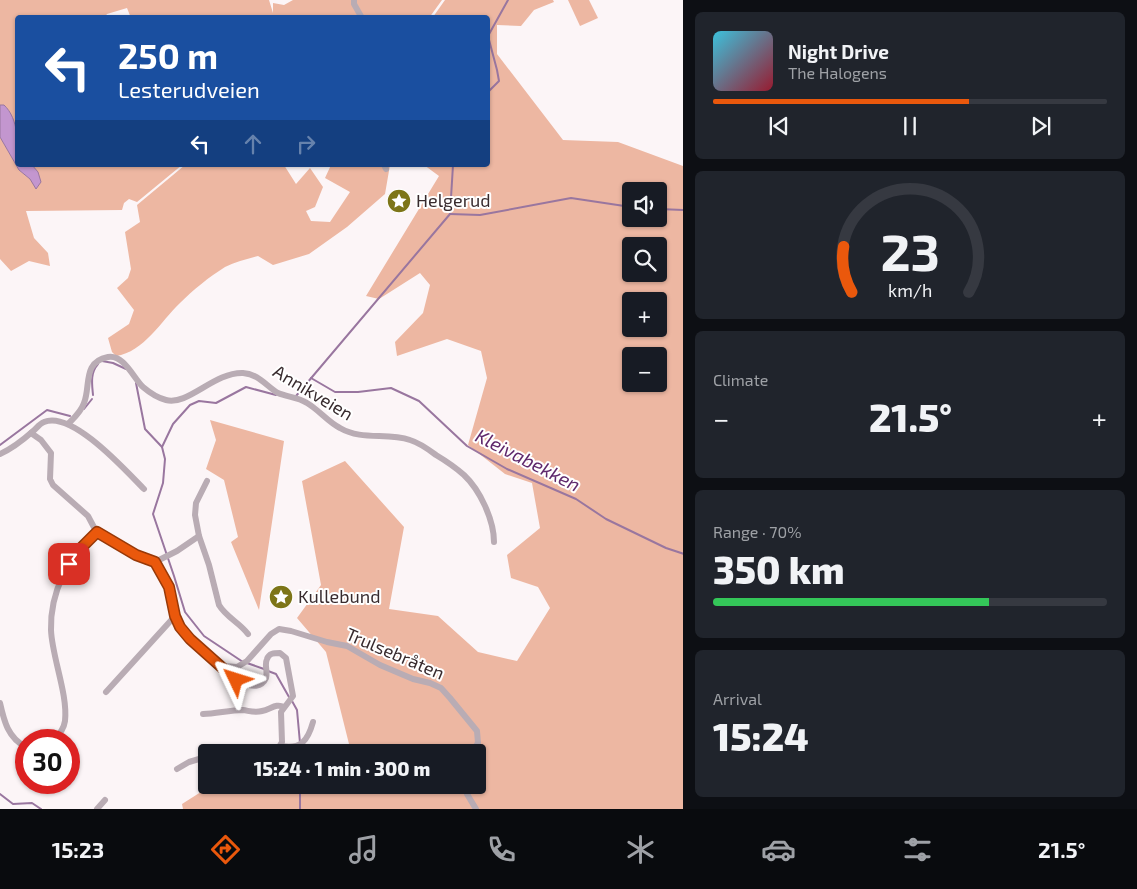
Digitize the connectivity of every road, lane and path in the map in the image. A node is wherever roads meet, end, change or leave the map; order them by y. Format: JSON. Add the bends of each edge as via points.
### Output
{"nodes":[{"id":1,"x":354,"y":0,"type":"edge"},
{"id":2,"x":360,"y":15,"type":"edge"},
{"id":3,"x":71,"y":420,"type":"junction"},
{"id":4,"x":31,"y":433,"type":"junction"},
{"id":5,"x":0,"y":454,"type":"edge"},
{"id":6,"x":207,"y":481,"type":"dead end"},
{"id":7,"x":144,"y":489,"type":"dead end"},
{"id":8,"x":97,"y":532,"type":"junction"},
{"id":9,"x":199,"y":536,"type":"junction"},
{"id":10,"x":494,"y":542,"type":"dead end"},
{"id":11,"x":155,"y":562,"type":"junction"},
{"id":12,"x":175,"y":616,"type":"junction"},
{"id":13,"x":248,"y":634,"type":"dead end"},
{"id":14,"x":217,"y":663,"type":"junction"},
{"id":15,"x":106,"y":692,"type":"dead end"},
{"id":16,"x":0,"y":703,"type":"edge"},
{"id":17,"x":284,"y":707,"type":"junction"},
{"id":18,"x":203,"y":714,"type":"dead end"},
{"id":19,"x":313,"y":722,"type":"dead end"},
{"id":20,"x":63,"y":729,"type":"edge"},
{"id":21,"x":15,"y":740,"type":"edge"},
{"id":22,"x":281,"y":744,"type":"edge"},
{"id":23,"x":300,"y":744,"type":"edge"},
{"id":24,"x":477,"y":744,"type":"edge"},
{"id":25,"x":198,"y":759,"type":"edge"},
{"id":26,"x":177,"y":769,"type":"dead end"},
{"id":27,"x":467,"y":794,"type":"edge"},
{"id":28,"x":105,"y":800,"type":"dead end"},
{"id":29,"x":97,"y":809,"type":"edge"},
{"id":30,"x":476,"y":809,"type":"edge"}],
"edges":[{"from":1,"to":2,"type":"street"},
{"from":3,"to":4,"type":"street","via":[[46,422]]},
{"from":3,"to":7,"type":"street"},
{"from":3,"to":10,"type":"street","name":"Annikveien","via":[[84,403],[90,370],[109,356],[123,363],[145,389],[167,401],[184,399],[215,380],[240,373],[251,374],[279,393],[306,403],[348,432],[410,440],[457,469],[474,486],[488,512]]},
{"from":4,"to":5,"type":"street"},
{"from":4,"to":8,"type":"street","via":[[51,453],[53,485],[88,516]]},
{"from":6,"to":9,"type":"street","via":[[196,503]]},
{"from":8,"to":11,"type":"street","via":[[136,555]]},
{"from":8,"to":20,"type":"street","via":[[69,564],[54,604],[51,630],[64,703]]},
{"from":9,"to":11,"type":"street"},
{"from":9,"to":13,"type":"street","via":[[219,605]]},
{"from":11,"to":12,"type":"street","via":[[169,587]]},
{"from":12,"to":14,"type":"street","via":[[190,639]]},
{"from":12,"to":15,"type":"street"},
{"from":14,"to":17,"type":"street","via":[[236,680],[257,685],[266,676],[268,656],[276,652],[282,654],[286,658],[293,693]]},
{"from":14,"to":24,"type":"street","name":"Trulsebråten","via":[[237,667],[279,629],[347,646],[412,680],[440,688],[477,731]]},
{"from":16,"to":21,"type":"street","via":[[4,722]]},
{"from":17,"to":18,"type":"street","via":[[274,706],[256,712]]},
{"from":17,"to":22,"type":"street","via":[[280,718]]},
{"from":19,"to":23,"type":"street"},
{"from":25,"to":26,"type":"street"},
{"from":27,"to":30,"type":"street"},
{"from":28,"to":29,"type":"street"}]}
